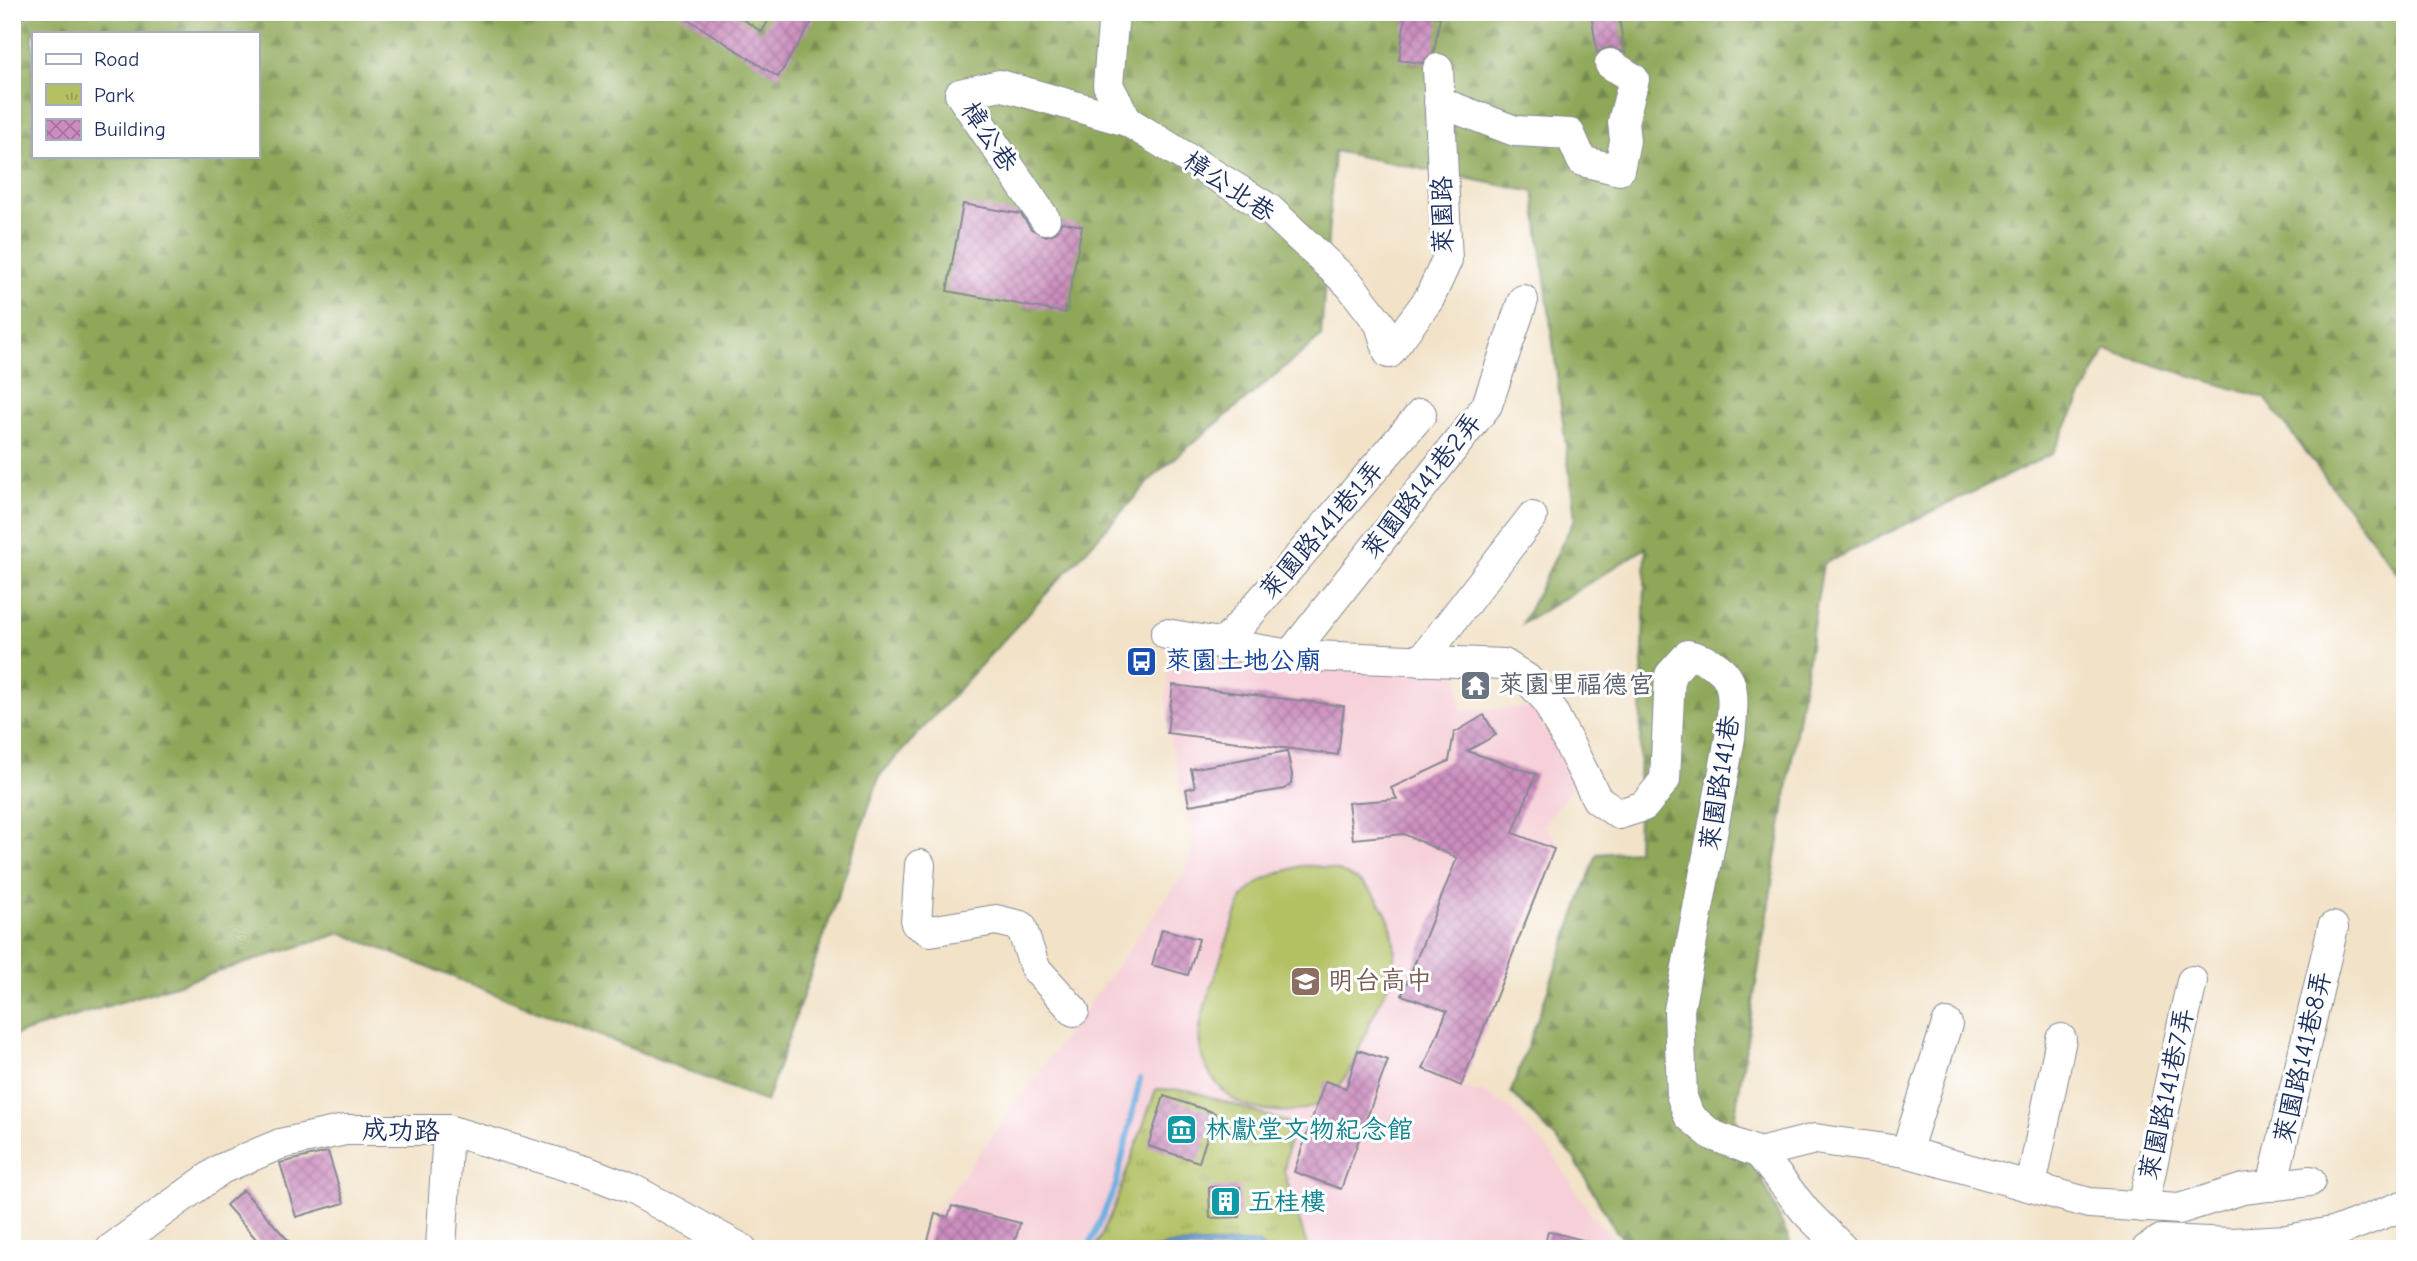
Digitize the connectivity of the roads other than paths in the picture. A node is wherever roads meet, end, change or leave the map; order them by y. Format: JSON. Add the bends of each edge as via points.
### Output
{"nodes":[{"id":1,"x":1114,"y":12,"type":"edge"},
{"id":2,"x":1610,"y":65,"type":"dead end"},
{"id":3,"x":1438,"y":69,"type":"dead end"},
{"id":4,"x":1439,"y":102,"type":"junction"},
{"id":5,"x":1127,"y":121,"type":"junction"},
{"id":6,"x":1045,"y":219,"type":"dead end"},
{"id":7,"x":1523,"y":300,"type":"dead end"},
{"id":8,"x":1389,"y":353,"type":"joint"},
{"id":9,"x":1421,"y":414,"type":"dead end"},
{"id":10,"x":1532,"y":517,"type":"dead end"},
{"id":11,"x":1166,"y":634,"type":"dead end"},
{"id":12,"x":1223,"y":645,"type":"junction"},
{"id":13,"x":1290,"y":655,"type":"junction"},
{"id":14,"x":1421,"y":660,"type":"junction"},
{"id":15,"x":920,"y":865,"type":"dead end"},
{"id":16,"x":2333,"y":928,"type":"dead end"},
{"id":17,"x":2192,"y":982,"type":"dead end"},
{"id":18,"x":1074,"y":1011,"type":"dead end"},
{"id":19,"x":1947,"y":1024,"type":"dead end"},
{"id":20,"x":2061,"y":1039,"type":"dead end"},
{"id":21,"x":448,"y":1130,"type":"junction"},
{"id":22,"x":1906,"y":1152,"type":"junction"},
{"id":23,"x":1759,"y":1153,"type":"junction"},
{"id":24,"x":2310,"y":1181,"type":"dead end"},
{"id":25,"x":2031,"y":1186,"type":"junction"},
{"id":26,"x":2272,"y":1186,"type":"junction"},
{"id":27,"x":2405,"y":1205,"type":"edge"},
{"id":28,"x":2143,"y":1206,"type":"junction"},
{"id":29,"x":111,"y":1249,"type":"edge"},
{"id":30,"x":441,"y":1249,"type":"edge"},
{"id":31,"x":742,"y":1249,"type":"edge"},
{"id":32,"x":1843,"y":1249,"type":"edge"},
{"id":33,"x":2147,"y":1249,"type":"edge"}],
"edges":[{"from":1,"to":5,"type":"street","via":[[1108,85]]},
{"from":2,"to":4,"type":"street","via":[[1634,79],[1623,122],[1625,141],[1619,170],[1582,161],[1570,134],[1515,131]]},
{"from":3,"to":4,"type":"street","name":"萊園路"},
{"from":4,"to":8,"type":"street","name":"萊園路","via":[[1447,260],[1429,299]]},
{"from":5,"to":6,"type":"street","name":"樟公巷","via":[[1000,85],[960,94]]},
{"from":5,"to":8,"type":"street","name":"樟公北巷","via":[[1268,208],[1350,285],[1380,324]]},
{"from":7,"to":13,"type":"street","name":"萊園路141巷2弄","via":[[1487,405]]},
{"from":9,"to":12,"type":"street","name":"萊園路141巷1弄"},
{"from":10,"to":14,"type":"street"},
{"from":11,"to":12,"type":"street","name":"萊園路141巷"},
{"from":12,"to":13,"type":"street","name":"萊園路141巷"},
{"from":13,"to":14,"type":"street","name":"萊園路141巷"},
{"from":14,"to":23,"type":"street","name":"萊園路141巷","via":[[1504,664],[1527,679],[1546,699],[1597,799],[1619,814],[1644,806],[1665,780],[1670,675],[1688,655],[1712,661],[1729,679],[1733,701],[1730,738],[1679,1010],[1682,1097],[1689,1116],[1712,1135]]},
{"from":15,"to":18,"type":"street","via":[[916,923],[930,931],[996,920],[1021,926],[1035,968]]},
{"from":16,"to":26,"type":"street","name":"萊園路141巷8弄"},
{"from":17,"to":28,"type":"street","name":"萊園路141巷7弄"},
{"from":19,"to":22,"type":"street"},
{"from":20,"to":25,"type":"street"},
{"from":21,"to":29,"type":"street","name":"成功路","via":[[345,1130],[280,1144],[221,1169]]},
{"from":21,"to":30,"type":"street"},
{"from":21,"to":31,"type":"street","name":"成功路","via":[[632,1189]]},
{"from":22,"to":23,"type":"street","via":[[1815,1139]]},
{"from":22,"to":25,"type":"street"},
{"from":23,"to":32,"type":"street"},
{"from":24,"to":26,"type":"street"},
{"from":25,"to":28,"type":"street","via":[[2089,1203]]},
{"from":26,"to":28,"type":"street","via":[[2243,1189],[2179,1209]]},
{"from":27,"to":33,"type":"street","via":[[2338,1231],[2287,1240],[2161,1240]]}]}
